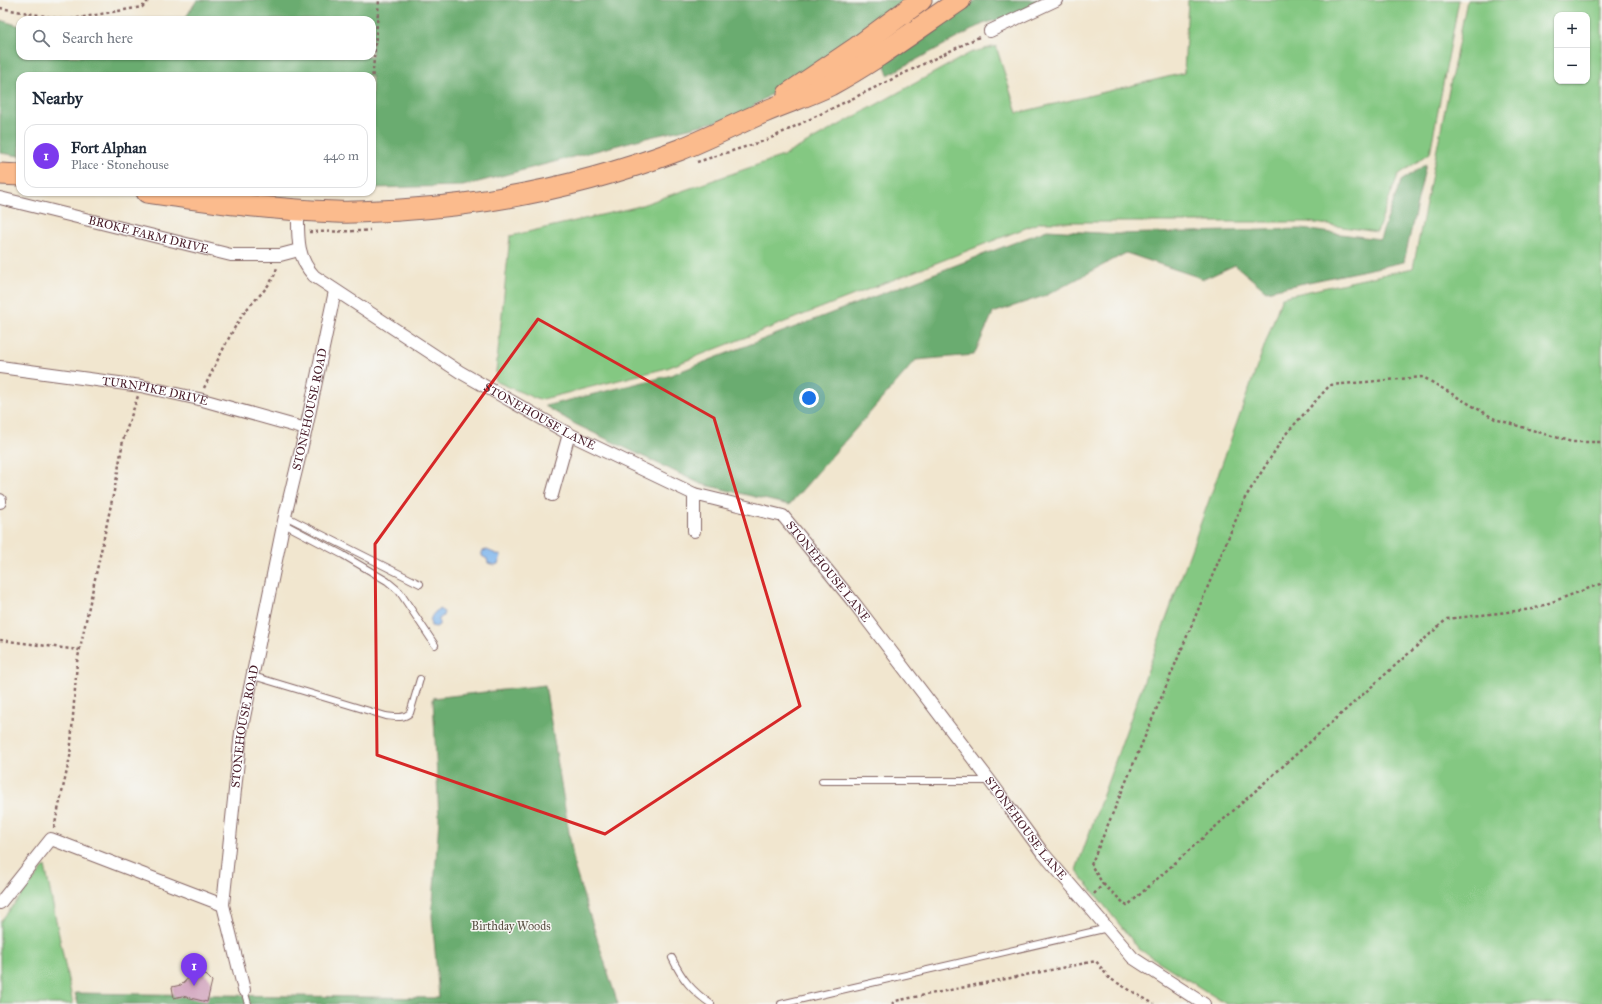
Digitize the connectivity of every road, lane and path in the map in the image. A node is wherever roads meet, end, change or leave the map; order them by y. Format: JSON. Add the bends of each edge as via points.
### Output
{"nodes":[{"id":1,"x":149,"y":0,"type":"edge"},
{"id":2,"x":379,"y":0,"type":"edge"},
{"id":3,"x":921,"y":0,"type":"edge"},
{"id":4,"x":960,"y":0,"type":"edge"},
{"id":5,"x":1056,"y":0,"type":"edge"},
{"id":6,"x":0,"y":8,"type":"edge"},
{"id":7,"x":44,"y":16,"type":"edge"},
{"id":8,"x":89,"y":16,"type":"edge"},
{"id":9,"x":990,"y":31,"type":"dead end"},
{"id":10,"x":376,"y":35,"type":"edge"},
{"id":11,"x":374,"y":60,"type":"edge"},
{"id":12,"x":373,"y":72,"type":"edge"},
{"id":13,"x":761,"y":113,"type":"junction"},
{"id":14,"x":0,"y":174,"type":"edge"},
{"id":15,"x":16,"y":175,"type":"edge"},
{"id":16,"x":175,"y":196,"type":"edge"},
{"id":17,"x":0,"y":198,"type":"edge"},
{"id":18,"x":298,"y":211,"type":"junction"},
{"id":19,"x":299,"y":250,"type":"junction"},
{"id":20,"x":280,"y":255,"type":"junction"},
{"id":21,"x":335,"y":291,"type":"junction"},
{"id":22,"x":0,"y":367,"type":"edge"},
{"id":23,"x":141,"y":386,"type":"junction"},
{"id":24,"x":199,"y":399,"type":"junction"},
{"id":25,"x":306,"y":430,"type":"junction"},
{"id":26,"x":569,"y":434,"type":"junction"},
{"id":27,"x":1602,"y":442,"type":"edge"},
{"id":28,"x":694,"y":494,"type":"junction"},
{"id":29,"x":552,"y":495,"type":"dead end"},
{"id":30,"x":284,"y":520,"type":"junction"},
{"id":31,"x":694,"y":531,"type":"dead end"},
{"id":32,"x":1602,"y":581,"type":"edge"},
{"id":33,"x":420,"y":584,"type":"dead end"},
{"id":34,"x":0,"y":640,"type":"edge"},
{"id":35,"x":435,"y":645,"type":"dead end"},
{"id":36,"x":80,"y":650,"type":"junction"},
{"id":37,"x":253,"y":676,"type":"junction"},
{"id":38,"x":420,"y":679,"type":"dead end"},
{"id":39,"x":822,"y":781,"type":"dead end"},
{"id":40,"x":990,"y":781,"type":"junction"},
{"id":41,"x":51,"y":839,"type":"junction"},
{"id":42,"x":1103,"y":884,"type":"junction"},
{"id":43,"x":1086,"y":903,"type":"junction"},
{"id":44,"x":0,"y":904,"type":"edge"},
{"id":45,"x":223,"y":905,"type":"junction"},
{"id":46,"x":1108,"y":928,"type":"junction"},
{"id":47,"x":672,"y":958,"type":"dead end"},
{"id":48,"x":244,"y":990,"type":"joint"},
{"id":49,"x":248,"y":1004,"type":"edge"},
{"id":50,"x":711,"y":1004,"type":"edge"},
{"id":51,"x":781,"y":1004,"type":"edge"},
{"id":52,"x":892,"y":1004,"type":"edge"},
{"id":53,"x":1154,"y":1004,"type":"edge"},
{"id":54,"x":1204,"y":1004,"type":"edge"}],
"edges":[{"from":1,"to":8,"type":"path","via":[[142,7]]},
{"from":2,"to":10,"type":"path"},
{"from":3,"to":13,"type":"highway"},
{"from":4,"to":13,"type":"highway","via":[[830,85]]},
{"from":5,"to":9,"type":"street"},
{"from":6,"to":7,"type":"path"},
{"from":11,"to":12,"type":"path"},
{"from":13,"to":18,"type":"highway","via":[[702,141],[659,157],[554,188],[485,201],[417,209]]},
{"from":14,"to":15,"type":"highway"},
{"from":16,"to":18,"type":"highway"},
{"from":17,"to":20,"type":"street","name":"BROKE FARM DRIVE","via":[[231,255]]},
{"from":18,"to":19,"type":"street","name":"STONEHOUSE LANE"},
{"from":19,"to":20,"type":"street","name":"BROKE FARM DRIVE"},
{"from":19,"to":21,"type":"street","name":"STONEHOUSE LANE","via":[[307,269]]},
{"from":20,"to":24,"type":"path","via":[[276,276],[243,315]]},
{"from":21,"to":25,"type":"street","name":"STONEHOUSE ROAD"},
{"from":21,"to":26,"type":"street","name":"STONEHOUSE LANE","via":[[460,372]]},
{"from":22,"to":23,"type":"street","name":"TURNPIKE DRIVE"},
{"from":23,"to":24,"type":"street","name":"TURNPIKE DRIVE"},
{"from":23,"to":36,"type":"path","via":[[123,440]]},
{"from":24,"to":25,"type":"street","name":"TURNPIKE DRIVE"},
{"from":25,"to":30,"type":"street","name":"STONEHOUSE ROAD"},
{"from":26,"to":28,"type":"street","name":"STONEHOUSE LANE"},
{"from":26,"to":29,"type":"street"},
{"from":27,"to":42,"type":"path","via":[[1572,442],[1495,419],[1423,377],[1330,385],[1285,435],[1246,498],[1091,865]]},
{"from":28,"to":31,"type":"street"},
{"from":28,"to":40,"type":"street","name":"STONEHOUSE LANE","via":[[783,516],[855,604]]},
{"from":30,"to":33,"type":"lane"},
{"from":30,"to":35,"type":"lane","via":[[399,591]]},
{"from":30,"to":37,"type":"street","name":"STONEHOUSE ROAD"},
{"from":32,"to":42,"type":"path","via":[[1600,584],[1533,609],[1447,619],[1127,906]]},
{"from":34,"to":36,"type":"path"},
{"from":36,"to":41,"type":"path","via":[[70,757]]},
{"from":37,"to":38,"type":"lane","via":[[386,716],[399,717],[410,713]]},
{"from":37,"to":45,"type":"street","name":"STONEHOUSE ROAD","via":[[242,732]]},
{"from":39,"to":40,"type":"lane"},
{"from":40,"to":43,"type":"street","name":"STONEHOUSE LANE","via":[[1042,852]]},
{"from":41,"to":44,"type":"street"},
{"from":41,"to":45,"type":"street"},
{"from":42,"to":43,"type":"path"},
{"from":43,"to":46,"type":"street","name":"STONEHOUSE LANE"},
{"from":45,"to":48,"type":"street"},
{"from":46,"to":51,"type":"lane"},
{"from":46,"to":54,"type":"street","name":"STONEHOUSE LANE","via":[[1133,958]]},
{"from":47,"to":50,"type":"lane","via":[[680,976]]},
{"from":48,"to":49,"type":"lane"},
{"from":52,"to":53,"type":"path","via":[[894,1001],[1096,961],[1110,978]]}]}
